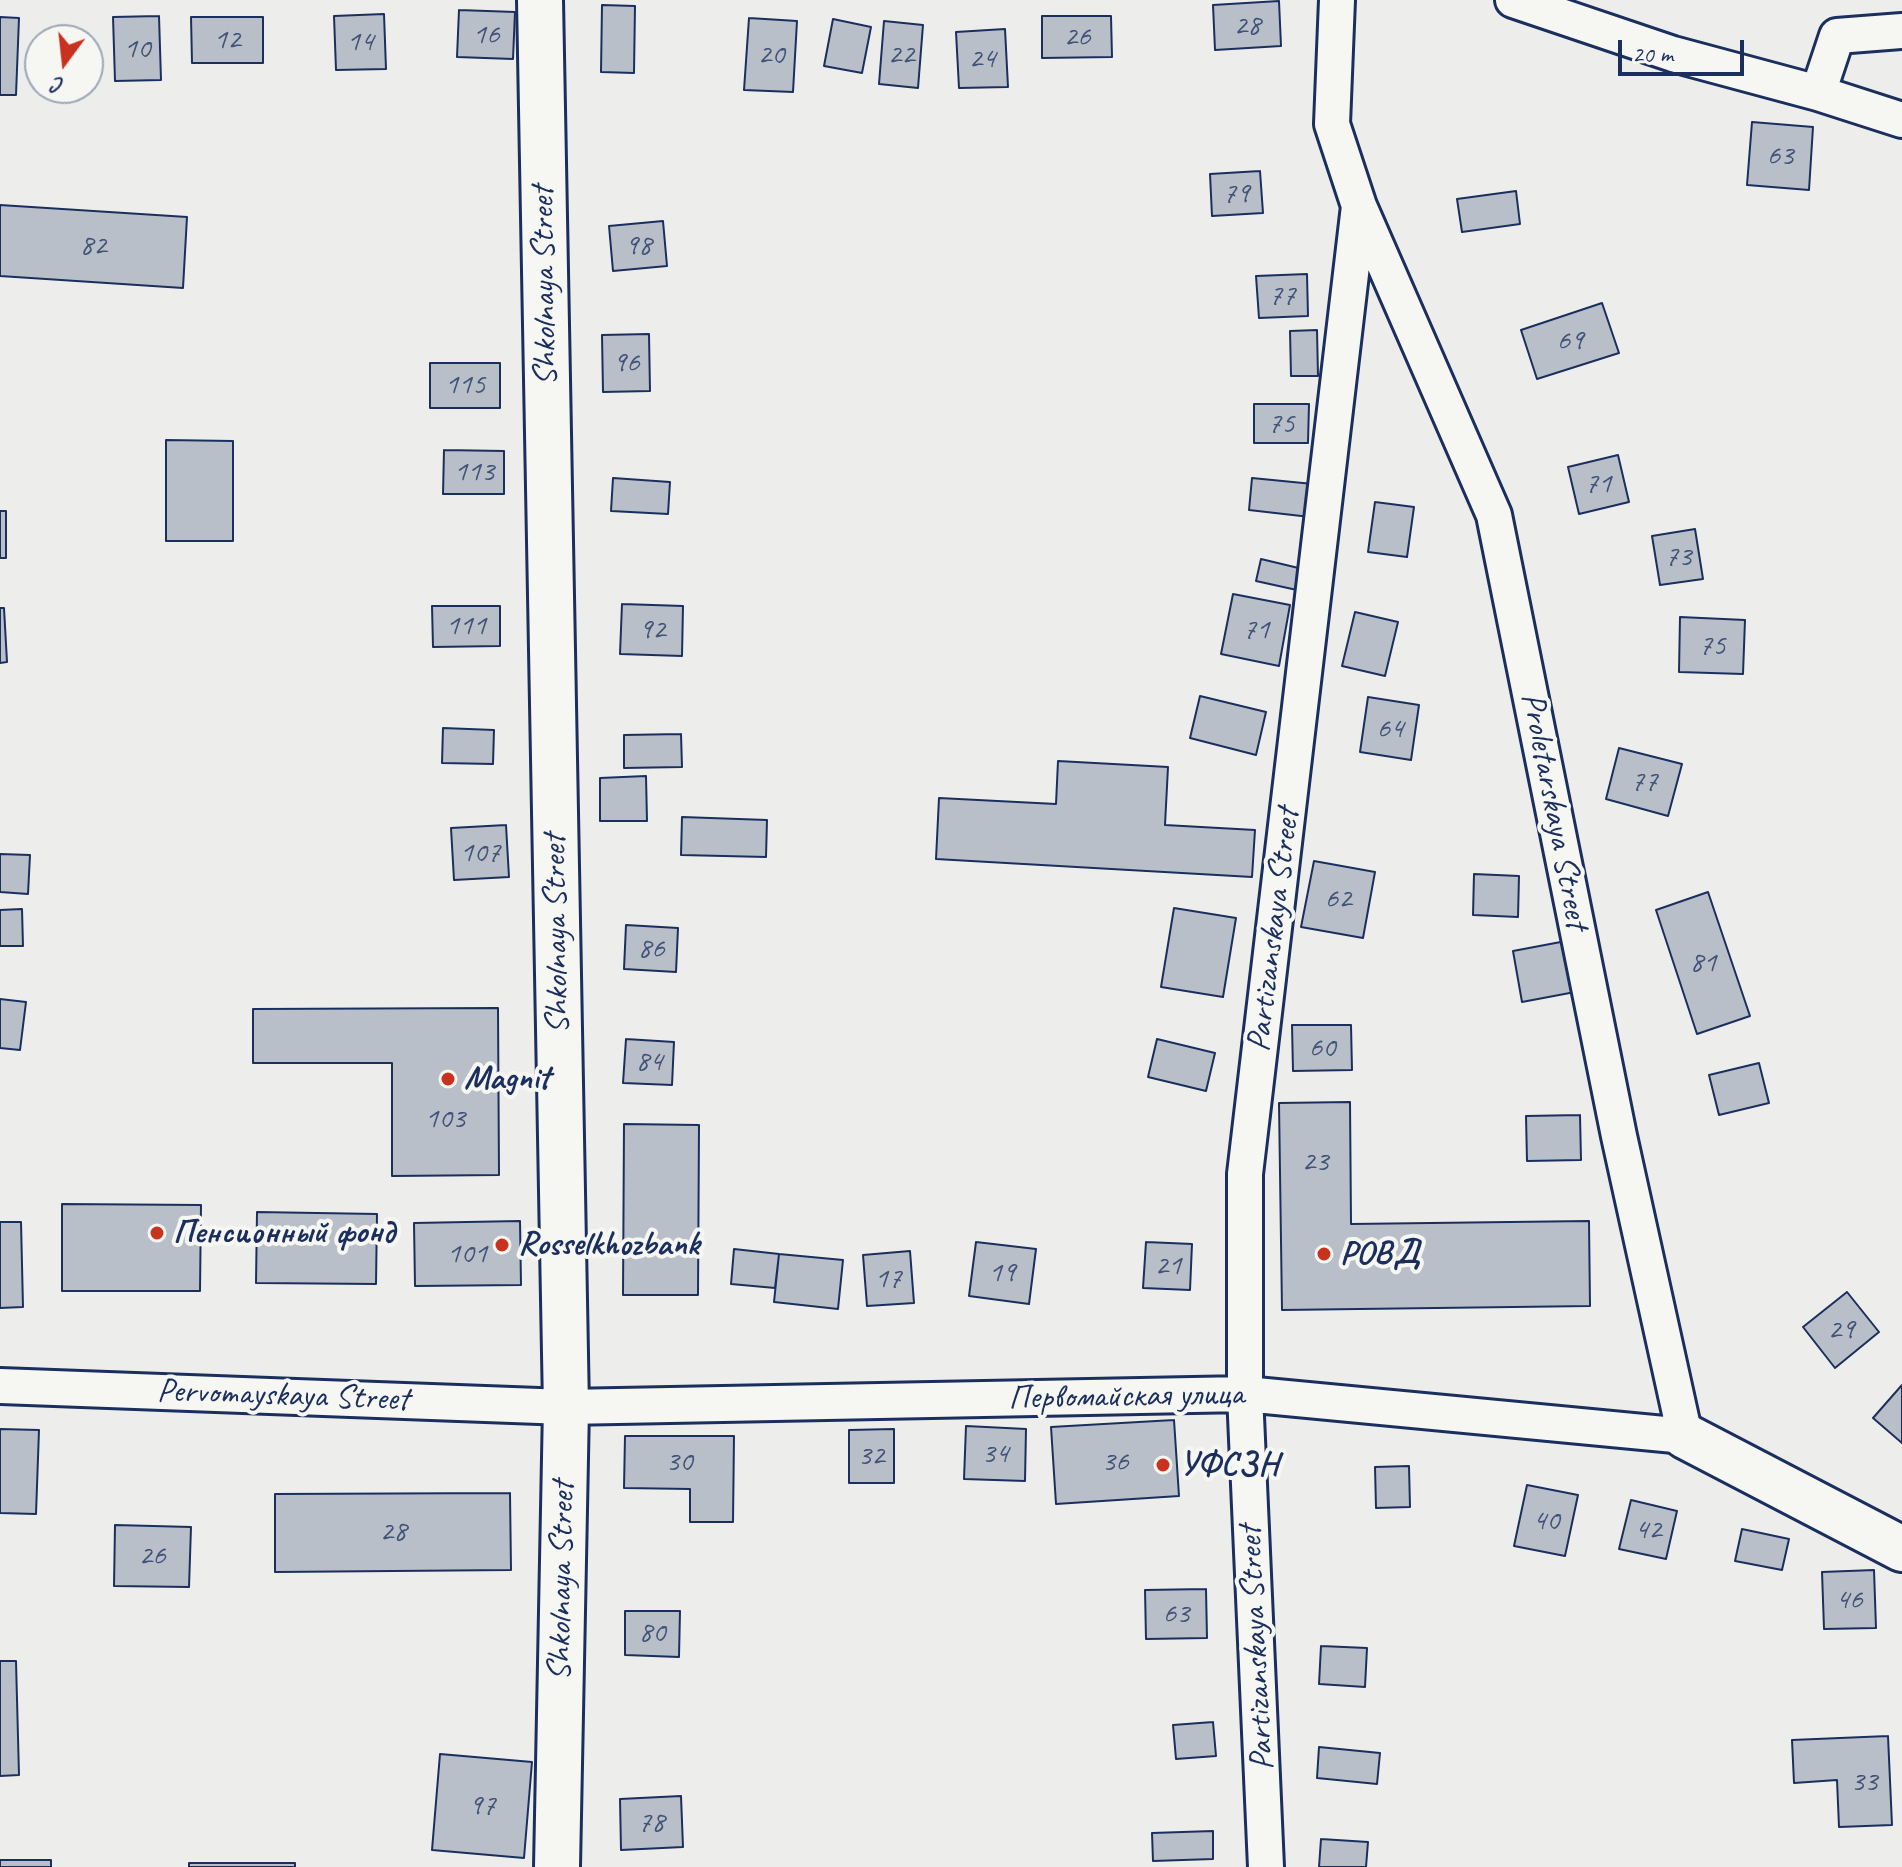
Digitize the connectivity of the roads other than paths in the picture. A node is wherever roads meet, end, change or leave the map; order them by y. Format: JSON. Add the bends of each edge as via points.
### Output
{"nodes":[{"id":1,"x":540,"y":0,"type":"edge"},
{"id":2,"x":1337,"y":0,"type":"edge"},
{"id":3,"x":1513,"y":0,"type":"edge"},
{"id":4,"x":1902,"y":31,"type":"edge"},
{"id":5,"x":1818,"y":93,"type":"junction"},
{"id":6,"x":1902,"y":120,"type":"edge"},
{"id":7,"x":1359,"y":206,"type":"junction"},
{"id":8,"x":0,"y":1386,"type":"edge"},
{"id":9,"x":1245,"y":1394,"type":"junction"},
{"id":10,"x":566,"y":1407,"type":"junction"},
{"id":11,"x":1685,"y":1436,"type":"junction"},
{"id":12,"x":1902,"y":1549,"type":"edge"},
{"id":13,"x":557,"y":1867,"type":"edge"},
{"id":14,"x":1266,"y":1867,"type":"edge"}],
"edges":[{"from":1,"to":10,"type":"street","name":"Shkolnaya Street"},
{"from":2,"to":7,"type":"street","name":"Partizanskaya Street","via":[[1332,124]]},
{"from":3,"to":5,"type":"street","via":[[1673,54]]},
{"from":4,"to":5,"type":"street","via":[[1837,36]]},
{"from":5,"to":6,"type":"street"},
{"from":7,"to":9,"type":"street","name":"Partizanskaya Street","via":[[1245,1174]]},
{"from":7,"to":11,"type":"street","name":"Proletarskaya Street","via":[[1494,515]]},
{"from":8,"to":10,"type":"street","name":"Pervomayskaya Street"},
{"from":9,"to":10,"type":"street","name":"Первомайская улица"},
{"from":9,"to":11,"type":"street","name":"Первомайская улица"},
{"from":9,"to":14,"type":"street","name":"Partizanskaya Street"},
{"from":10,"to":13,"type":"street","name":"Shkolnaya Street"},
{"from":11,"to":12,"type":"street"}]}
